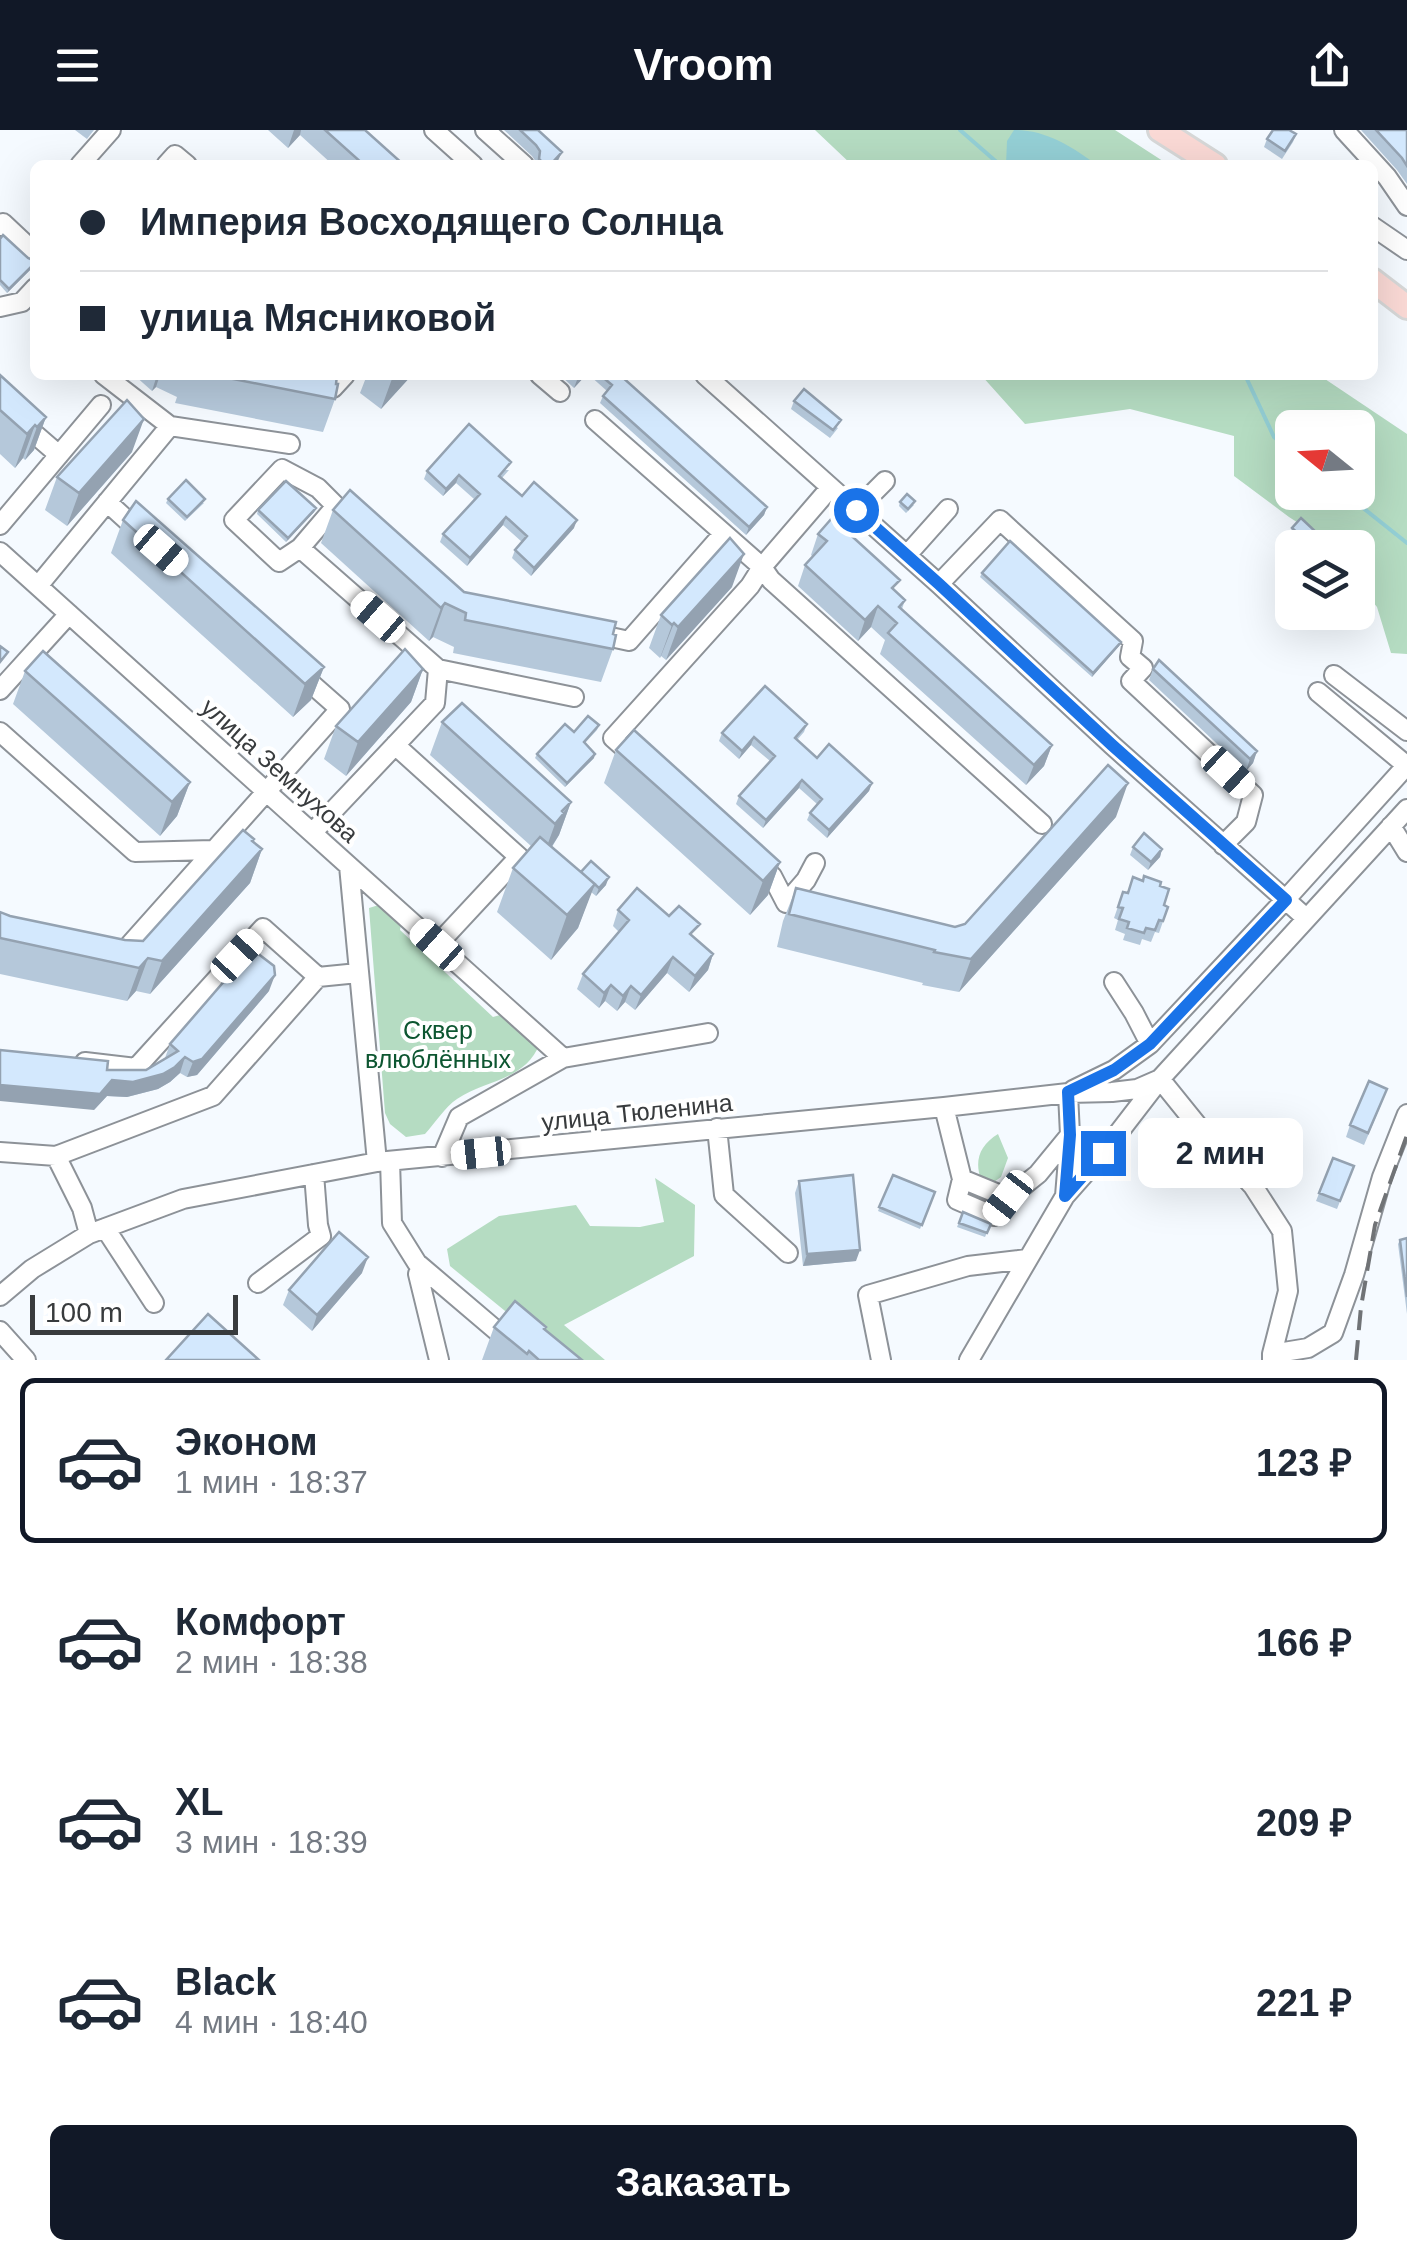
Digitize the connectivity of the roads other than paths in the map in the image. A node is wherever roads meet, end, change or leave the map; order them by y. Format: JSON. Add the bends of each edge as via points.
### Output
{"nodes":[{"id":1,"x":111,"y":130,"type":"edge"},
{"id":2,"x":485,"y":130,"type":"edge"},
{"id":3,"x":1160,"y":130,"type":"edge"},
{"id":4,"x":1344,"y":130,"type":"edge"},
{"id":5,"x":446,"y":134,"type":"edge"},
{"id":6,"x":84,"y":160,"type":"edge"},
{"id":7,"x":469,"y":160,"type":"edge"},
{"id":8,"x":518,"y":160,"type":"edge"},
{"id":9,"x":1207,"y":160,"type":"edge"},
{"id":10,"x":1371,"y":160,"type":"edge"},
{"id":11,"x":1378,"y":167,"type":"edge"},
{"id":12,"x":1407,"y":206,"type":"edge"},
{"id":13,"x":0,"y":226,"type":"edge"},
{"id":14,"x":1378,"y":230,"type":"edge"},
{"id":15,"x":30,"y":248,"type":"edge"},
{"id":16,"x":1407,"y":250,"type":"edge"},
{"id":17,"x":1378,"y":285,"type":"edge"},
{"id":18,"x":30,"y":301,"type":"edge"},
{"id":19,"x":1407,"y":307,"type":"edge"},
{"id":20,"x":0,"y":308,"type":"edge"},
{"id":21,"x":110,"y":380,"type":"edge"},
{"id":22,"x":546,"y":380,"type":"edge"},
{"id":23,"x":711,"y":380,"type":"edge"},
{"id":24,"x":560,"y":392,"type":"dead end"},
{"id":25,"x":0,"y":404,"type":"edge"},
{"id":26,"x":101,"y":405,"type":"dead end"},
{"id":27,"x":595,"y":420,"type":"dead end"},
{"id":28,"x":170,"y":426,"type":"junction"},
{"id":29,"x":290,"y":444,"type":"dead end"},
{"id":30,"x":58,"y":455,"type":"junction"},
{"id":31,"x":885,"y":481,"type":"dead end"},
{"id":32,"x":830,"y":488,"type":"junction"},
{"id":33,"x":107,"y":502,"type":"junction"},
{"id":34,"x":948,"y":509,"type":"dead end"},
{"id":35,"x":856,"y":510,"type":"junction"},
{"id":36,"x":0,"y":525,"type":"edge"},
{"id":37,"x":723,"y":534,"type":"junction"},
{"id":38,"x":150,"y":540,"type":"edge"},
{"id":39,"x":300,"y":548,"type":"junction"},
{"id":40,"x":0,"y":552,"type":"edge"},
{"id":41,"x":906,"y":555,"type":"junction"},
{"id":42,"x":762,"y":566,"type":"junction"},
{"id":43,"x":939,"y":584,"type":"junction"},
{"id":44,"x":38,"y":586,"type":"junction"},
{"id":45,"x":70,"y":614,"type":"junction"},
{"id":46,"x":573,"y":629,"type":"edge"},
{"id":47,"x":282,"y":657,"type":"edge"},
{"id":48,"x":438,"y":670,"type":"junction"},
{"id":49,"x":1334,"y":675,"type":"dead end"},
{"id":50,"x":0,"y":690,"type":"edge"},
{"id":51,"x":1318,"y":692,"type":"dead end"},
{"id":52,"x":574,"y":697,"type":"dead end"},
{"id":53,"x":1407,"y":731,"type":"edge"},
{"id":54,"x":0,"y":732,"type":"edge"},
{"id":55,"x":394,"y":745,"type":"junction"},
{"id":56,"x":1407,"y":765,"type":"edge"},
{"id":57,"x":656,"y":776,"type":"edge"},
{"id":58,"x":266,"y":790,"type":"junction"},
{"id":59,"x":1407,"y":809,"type":"edge"},
{"id":60,"x":1042,"y":824,"type":"dead end"},
{"id":61,"x":1391,"y":826,"type":"junction"},
{"id":62,"x":313,"y":832,"type":"junction"},
{"id":63,"x":1223,"y":844,"type":"junction"},
{"id":64,"x":213,"y":850,"type":"junction"},
{"id":65,"x":743,"y":851,"type":"edge"},
{"id":66,"x":1407,"y":852,"type":"edge"},
{"id":67,"x":815,"y":863,"type":"dead end"},
{"id":68,"x":349,"y":866,"type":"junction"},
{"id":69,"x":1286,"y":900,"type":"junction"},
{"id":70,"x":1306,"y":918,"type":"junction"},
{"id":71,"x":437,"y":945,"type":"junction"},
{"id":72,"x":96,"y":957,"type":"edge"},
{"id":73,"x":358,"y":973,"type":"junction"},
{"id":74,"x":318,"y":977,"type":"junction"},
{"id":75,"x":1114,"y":982,"type":"dead end"},
{"id":76,"x":708,"y":1033,"type":"dead end"},
{"id":77,"x":1150,"y":1044,"type":"junction"},
{"id":78,"x":563,"y":1058,"type":"junction"},
{"id":79,"x":58,"y":1059,"type":"edge"},
{"id":80,"x":1160,"y":1079,"type":"junction"},
{"id":81,"x":1068,"y":1092,"type":"junction"},
{"id":82,"x":944,"y":1108,"type":"junction"},
{"id":83,"x":1407,"y":1114,"type":"edge"},
{"id":84,"x":717,"y":1128,"type":"junction"},
{"id":85,"x":1070,"y":1135,"type":"junction"},
{"id":86,"x":0,"y":1152,"type":"edge"},
{"id":87,"x":56,"y":1156,"type":"junction"},
{"id":88,"x":442,"y":1158,"type":"junction"},
{"id":89,"x":383,"y":1162,"type":"junction"},
{"id":90,"x":314,"y":1174,"type":"junction"},
{"id":91,"x":1065,"y":1196,"type":"junction"},
{"id":92,"x":97,"y":1231,"type":"junction"},
{"id":93,"x":788,"y":1254,"type":"dead end"},
{"id":94,"x":1027,"y":1259,"type":"junction"},
{"id":95,"x":418,"y":1274,"type":"dead end"},
{"id":96,"x":258,"y":1283,"type":"dead end"},
{"id":97,"x":1,"y":1292,"type":"edge"},
{"id":98,"x":154,"y":1303,"type":"dead end"},
{"id":99,"x":0,"y":1332,"type":"edge"},
{"id":100,"x":1272,"y":1357,"type":"edge"},
{"id":101,"x":26,"y":1360,"type":"edge"},
{"id":102,"x":439,"y":1360,"type":"edge"},
{"id":103,"x":532,"y":1360,"type":"edge"},
{"id":104,"x":881,"y":1360,"type":"edge"},
{"id":105,"x":969,"y":1360,"type":"edge"}],
"edges":[{"from":1,"to":6,"type":"street"},
{"from":2,"to":8,"type":"street"},
{"from":3,"to":9,"type":"main road"},
{"from":4,"to":10,"type":"street"},
{"from":5,"to":7,"type":"street"},
{"from":11,"to":12,"type":"street"},
{"from":13,"to":15,"type":"street"},
{"from":14,"to":16,"type":"street"},
{"from":17,"to":19,"type":"main road"},
{"from":18,"to":20,"type":"street"},
{"from":21,"to":28,"type":"street"},
{"from":22,"to":24,"type":"street"},
{"from":23,"to":32,"type":"street"},
{"from":25,"to":30,"type":"street"},
{"from":26,"to":30,"type":"street"},
{"from":27,"to":37,"type":"street"},
{"from":28,"to":29,"type":"street"},
{"from":28,"to":33,"type":"street"},
{"from":30,"to":36,"type":"street"},
{"from":31,"to":35,"type":"street"},
{"from":32,"to":35,"type":"street"},
{"from":32,"to":42,"type":"street"},
{"from":33,"to":38,"type":"street"},
{"from":33,"to":44,"type":"street"},
{"from":34,"to":41,"type":"street"},
{"from":35,"to":41,"type":"street"},
{"from":37,"to":42,"type":"street"},
{"from":37,"to":46,"type":"street","via":[[629,641]]},
{"from":39,"to":39,"type":"street","via":[[279,562],[234,520],[282,469],[336,506]]},
{"from":39,"to":48,"type":"street"},
{"from":40,"to":44,"type":"street","name":"улица Земнухова"},
{"from":41,"to":43,"type":"street"},
{"from":42,"to":57,"type":"street","via":[[613,738]]},
{"from":42,"to":60,"type":"street"},
{"from":43,"to":63,"type":"street"},
{"from":43,"to":63,"type":"street","via":[[1000,520],[1133,641],[1130,656],[1143,668],[1131,681],[1253,795],[1246,822]]},
{"from":44,"to":45,"type":"street","name":"улица Земнухова"},
{"from":45,"to":50,"type":"street"},
{"from":45,"to":58,"type":"street","name":"улица Земнухова"},
{"from":47,"to":58,"type":"street","via":[[340,708]]},
{"from":48,"to":52,"type":"street"},
{"from":48,"to":55,"type":"street","via":[[434,703]]},
{"from":49,"to":53,"type":"street"},
{"from":51,"to":56,"type":"street"},
{"from":54,"to":64,"type":"street","via":[[135,852]]},
{"from":55,"to":62,"type":"street"},
{"from":55,"to":71,"type":"street","via":[[519,857]]},
{"from":56,"to":69,"type":"street"},
{"from":58,"to":62,"type":"street","name":"улица Земнухова"},
{"from":58,"to":64,"type":"street"},
{"from":59,"to":61,"type":"street"},
{"from":61,"to":66,"type":"street"},
{"from":61,"to":70,"type":"street"},
{"from":62,"to":68,"type":"street","name":"улица Земнухова"},
{"from":63,"to":69,"type":"street"},
{"from":64,"to":72,"type":"street","via":[[115,961]]},
{"from":65,"to":67,"type":"street","via":[[772,876],[786,903]]},
{"from":68,"to":71,"type":"street"},
{"from":68,"to":73,"type":"street","name":"улица Земнухова"},
{"from":69,"to":70,"type":"street"},
{"from":69,"to":77,"type":"street"},
{"from":70,"to":80,"type":"street"},
{"from":71,"to":78,"type":"street"},
{"from":73,"to":74,"type":"street"},
{"from":73,"to":89,"type":"street","name":"улица Земнухова"},
{"from":74,"to":79,"type":"street","via":[[263,928],[136,1068]]},
{"from":74,"to":87,"type":"street","via":[[213,1096]]},
{"from":75,"to":77,"type":"street"},
{"from":76,"to":78,"type":"street"},
{"from":77,"to":81,"type":"street"},
{"from":78,"to":88,"type":"street","via":[[458,1118]]},
{"from":80,"to":81,"type":"street","via":[[1136,1089]]},
{"from":80,"to":91,"type":"street"},
{"from":80,"to":100,"type":"street","via":[[1282,1231],[1288,1291]]},
{"from":81,"to":82,"type":"street","name":"улица Тюленина"},
{"from":81,"to":85,"type":"street"},
{"from":82,"to":84,"type":"street","name":"улица Тюленина"},
{"from":82,"to":85,"type":"street","via":[[962,1179],[1008,1198]]},
{"from":83,"to":100,"type":"street","via":[[1333,1332],[1308,1348]]},
{"from":84,"to":88,"type":"street","name":"улица Тюленина"},
{"from":84,"to":93,"type":"street","via":[[724,1195]]},
{"from":85,"to":91,"type":"street"},
{"from":86,"to":87,"type":"street"},
{"from":87,"to":92,"type":"street"},
{"from":88,"to":89,"type":"street","name":"улица Тюленина"},
{"from":89,"to":90,"type":"street","name":"улица Тюленина"},
{"from":89,"to":103,"type":"street","name":"улица Земнухова","via":[[392,1223],[417,1263]]},
{"from":90,"to":92,"type":"street","name":"улица Тюленина","via":[[183,1199]]},
{"from":90,"to":96,"type":"street","via":[[322,1236]]},
{"from":91,"to":94,"type":"street"},
{"from":92,"to":97,"type":"street","name":"улица Тюленина"},
{"from":92,"to":98,"type":"street"},
{"from":94,"to":104,"type":"street","via":[[968,1266],[868,1295]]},
{"from":94,"to":105,"type":"street"},
{"from":95,"to":102,"type":"street"},
{"from":99,"to":101,"type":"street"}]}
